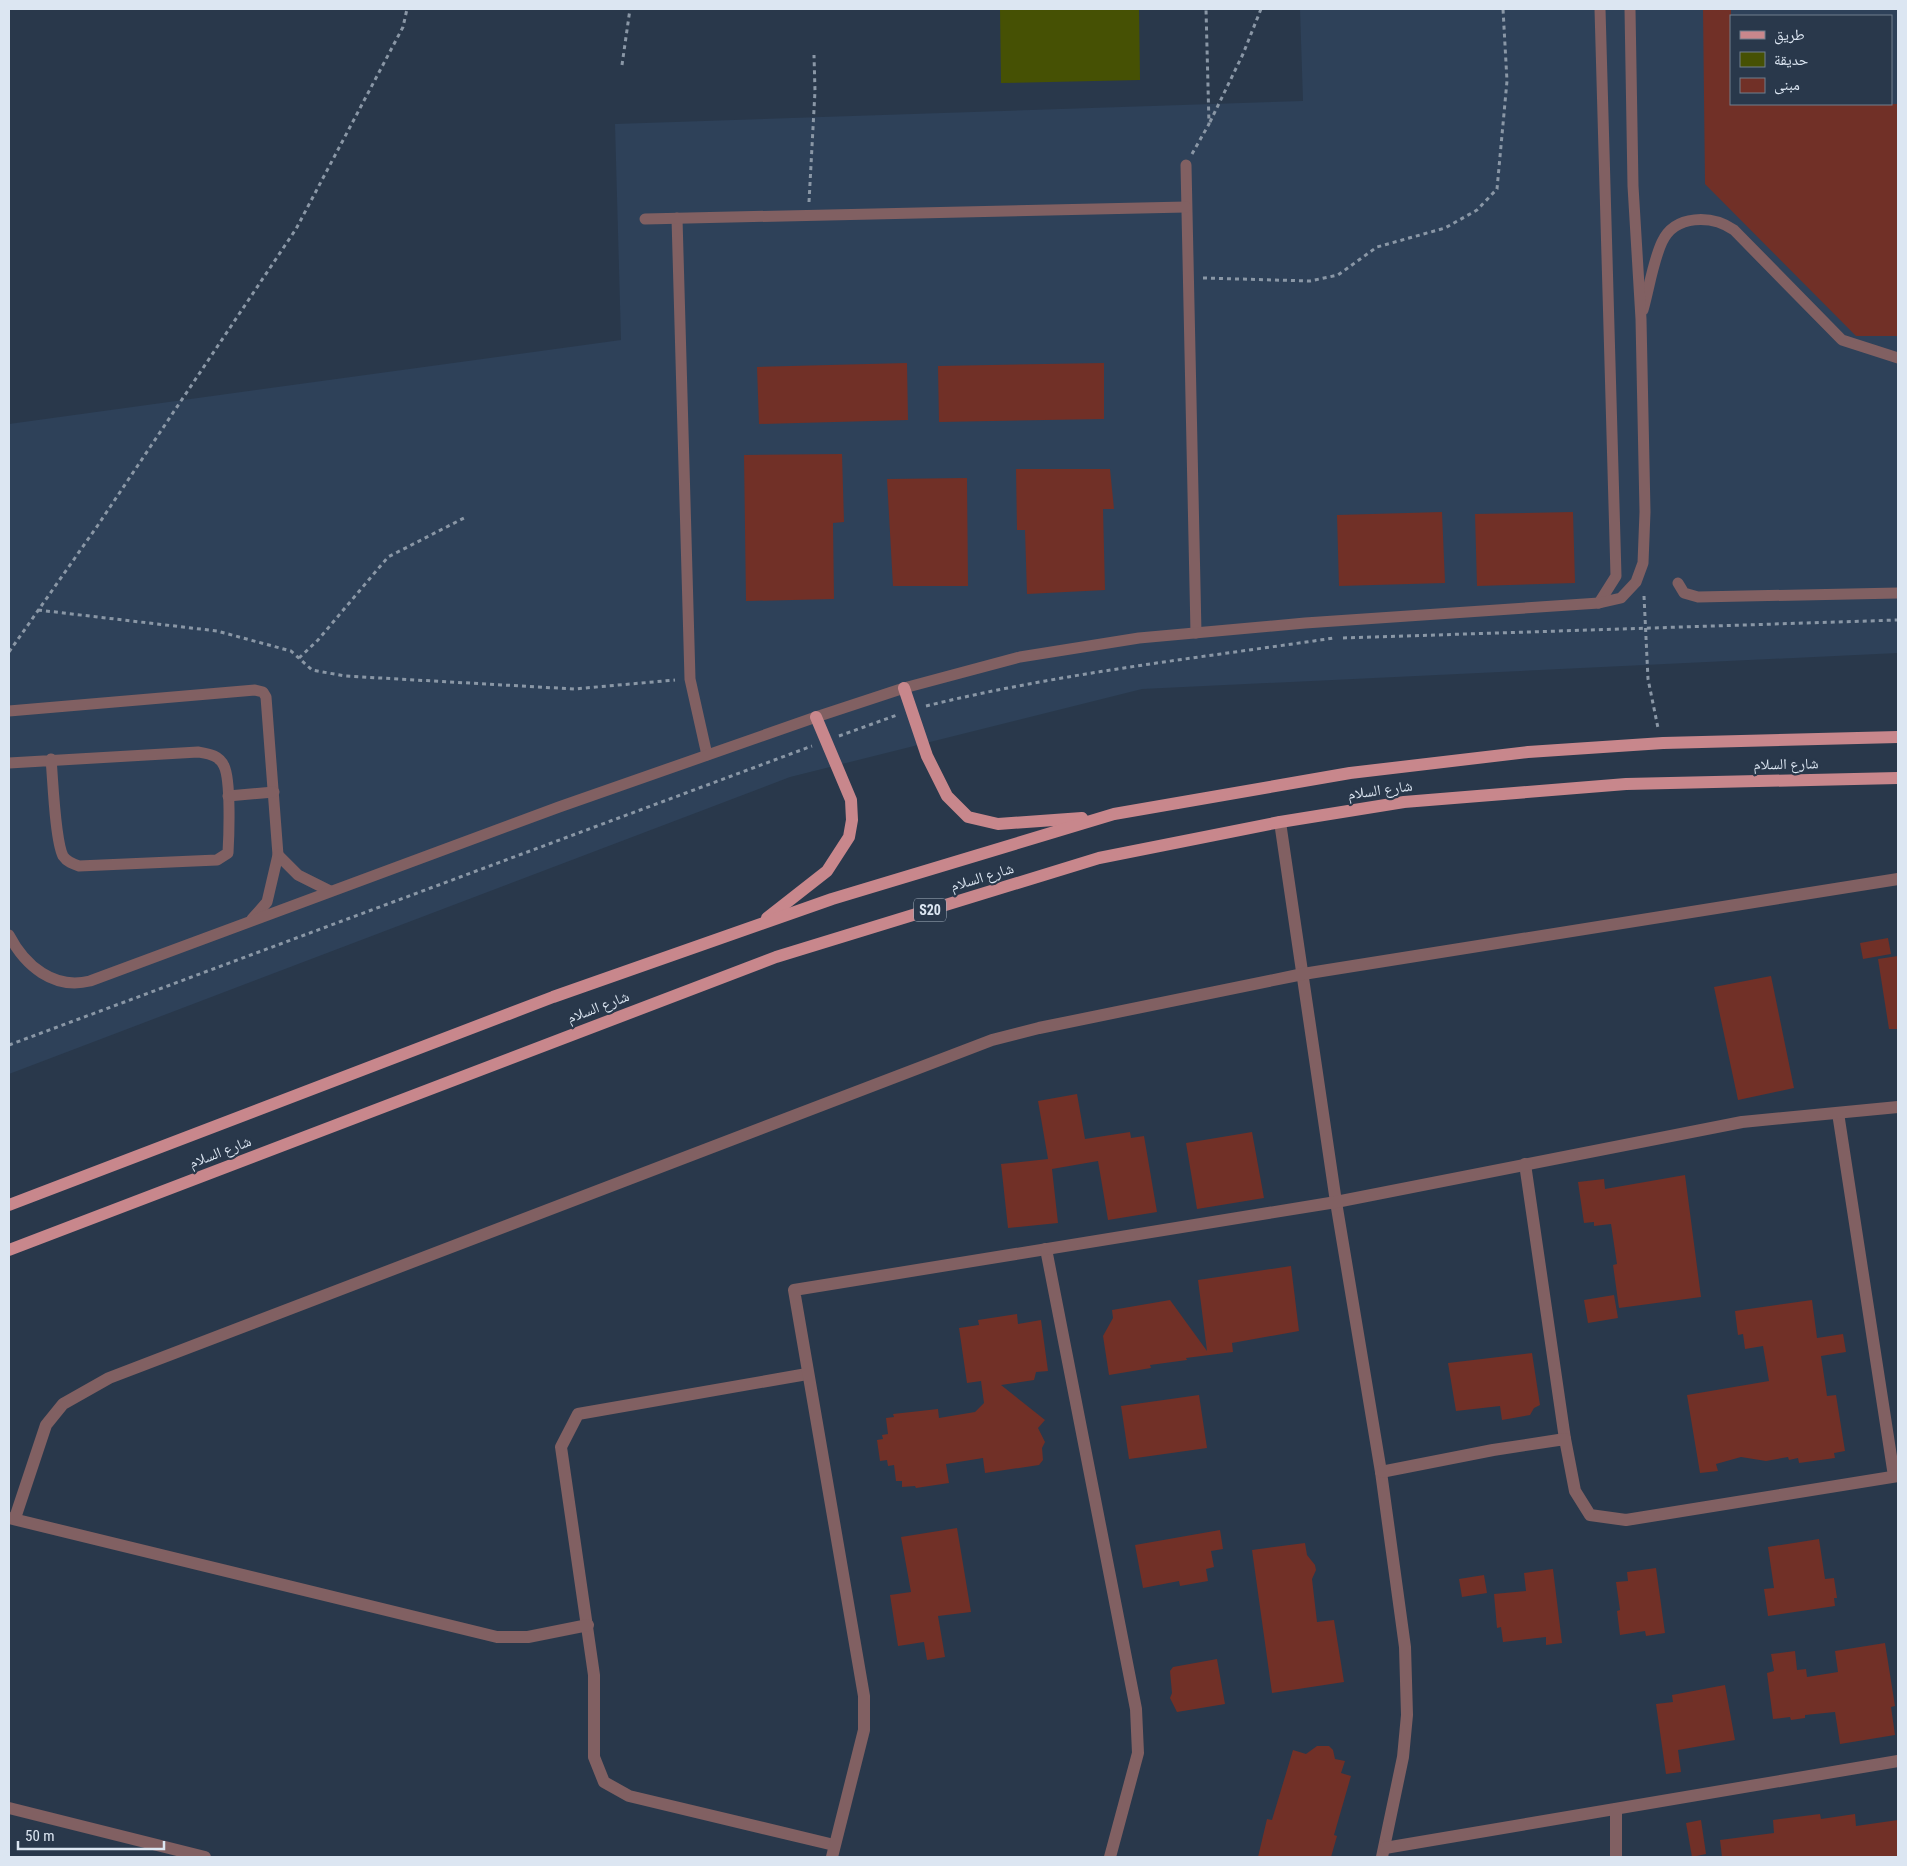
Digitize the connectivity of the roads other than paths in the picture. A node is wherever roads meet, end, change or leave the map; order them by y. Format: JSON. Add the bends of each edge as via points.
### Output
{"nodes":[{"id":1,"x":1600,"y":9,"type":"edge"},
{"id":2,"x":1630,"y":9,"type":"edge"},
{"id":3,"x":1186,"y":165,"type":"road end"},
{"id":4,"x":1186,"y":207,"type":"junction"},
{"id":5,"x":677,"y":218,"type":"junction"},
{"id":6,"x":645,"y":219,"type":"dead end"},
{"id":7,"x":1641,"y":319,"type":"junction"},
{"id":8,"x":1898,"y":358,"type":"edge"},
{"id":9,"x":1678,"y":583,"type":"dead end"},
{"id":10,"x":1898,"y":593,"type":"edge"},
{"id":11,"x":1599,"y":603,"type":"junction"},
{"id":12,"x":1196,"y":633,"type":"junction"},
{"id":13,"x":904,"y":688,"type":"junction"},
{"id":14,"x":9,"y":711,"type":"edge"},
{"id":15,"x":816,"y":717,"type":"junction"},
{"id":16,"x":1898,"y":737,"type":"edge"},
{"id":17,"x":706,"y":755,"type":"junction"},
{"id":18,"x":51,"y":759,"type":"junction"},
{"id":19,"x":9,"y":763,"type":"edge"},
{"id":20,"x":1898,"y":778,"type":"edge"},
{"id":21,"x":274,"y":792,"type":"junction"},
{"id":22,"x":228,"y":796,"type":"junction"},
{"id":23,"x":1114,"y":814,"type":"junction"},
{"id":24,"x":1280,"y":822,"type":"junction"},
{"id":25,"x":278,"y":855,"type":"junction"},
{"id":26,"x":1898,"y":878,"type":"edge"},
{"id":27,"x":330,"y":891,"type":"junction"},
{"id":28,"x":251,"y":921,"type":"junction"},
{"id":29,"x":757,"y":925,"type":"junction"},
{"id":30,"x":9,"y":935,"type":"edge"},
{"id":31,"x":1303,"y":974,"type":"junction"},
{"id":32,"x":1898,"y":1107,"type":"edge"},
{"id":33,"x":1838,"y":1113,"type":"junction"},
{"id":34,"x":1526,"y":1164,"type":"junction"},
{"id":35,"x":1336,"y":1202,"type":"junction"},
{"id":36,"x":9,"y":1205,"type":"edge"},
{"id":37,"x":1046,"y":1249,"type":"junction"},
{"id":38,"x":9,"y":1250,"type":"edge"},
{"id":39,"x":807,"y":1374,"type":"junction"},
{"id":40,"x":1565,"y":1439,"type":"junction"},
{"id":41,"x":1381,"y":1472,"type":"junction"},
{"id":42,"x":1896,"y":1476,"type":"edge"},
{"id":43,"x":12,"y":1518,"type":"edge"},
{"id":44,"x":588,"y":1625,"type":"junction"},
{"id":45,"x":1898,"y":1762,"type":"edge"},
{"id":46,"x":9,"y":1808,"type":"edge"},
{"id":47,"x":1616,"y":1809,"type":"junction"},
{"id":48,"x":833,"y":1851,"type":"edge"},
{"id":49,"x":1384,"y":1853,"type":"edge"},
{"id":50,"x":205,"y":1857,"type":"edge"},
{"id":51,"x":1110,"y":1857,"type":"edge"},
{"id":52,"x":1616,"y":1857,"type":"edge"}],
"edges":[{"from":1,"to":11,"type":"lane","via":[[1616,576]]},
{"from":2,"to":7,"type":"lane","via":[[1633,186]]},
{"from":3,"to":4,"type":"lane"},
{"from":4,"to":5,"type":"lane"},
{"from":4,"to":12,"type":"lane"},
{"from":5,"to":6,"type":"lane"},
{"from":5,"to":17,"type":"lane","via":[[690,679]]},
{"from":7,"to":8,"type":"lane","via":[[1662,242],[1683,223],[1702,218],[1734,230],[1842,340]]},
{"from":7,"to":11,"type":"lane","via":[[1643,563],[1636,582],[1621,598]]},
{"from":9,"to":10,"type":"lane","via":[[1684,593],[1698,598]]},
{"from":11,"to":12,"type":"lane"},
{"from":12,"to":13,"type":"lane","via":[[1139,638],[1020,657]]},
{"from":13,"to":15,"type":"lane"},
{"from":13,"to":23,"type":"main road","via":[[927,756],[947,796],[968,817],[998,824]]},
{"from":14,"to":21,"type":"lane","via":[[255,690],[263,692]]},
{"from":15,"to":17,"type":"lane"},
{"from":15,"to":29,"type":"main road","via":[[850,800],[852,820],[849,837],[827,871]]},
{"from":16,"to":23,"type":"main road","name":"شارع السلام","via":[[1663,743],[1528,752],[1350,773]]},
{"from":17,"to":27,"type":"lane"},
{"from":18,"to":19,"type":"lane"},
{"from":18,"to":22,"type":"lane","via":[[198,752],[214,755],[225,767]]},
{"from":18,"to":22,"type":"lane","via":[[63,855],[70,864],[79,866],[217,860],[228,852]]},
{"from":20,"to":24,"type":"main road","name":"شارع السلام","number":"S20","via":[[1626,784],[1404,802]]},
{"from":21,"to":22,"type":"lane"},
{"from":21,"to":25,"type":"lane"},
{"from":23,"to":29,"type":"main road","name":"شارع السلام","via":[[832,899]]},
{"from":24,"to":31,"type":"street"},
{"from":24,"to":38,"type":"main road","name":"شارع السلام","number":"S20","via":[[1099,858],[776,957]]},
{"from":25,"to":27,"type":"lane","via":[[298,875]]},
{"from":25,"to":28,"type":"lane","via":[[267,902]]},
{"from":26,"to":31,"type":"street"},
{"from":27,"to":28,"type":"lane"},
{"from":28,"to":30,"type":"lane","via":[[77,984],[61,982],[37,971]]},
{"from":29,"to":36,"type":"main road","name":"شارع السلام","via":[[553,997]]},
{"from":31,"to":35,"type":"street"},
{"from":31,"to":43,"type":"street","via":[[992,1040],[109,1378],[63,1404],[46,1425]]},
{"from":32,"to":33,"type":"street"},
{"from":33,"to":34,"type":"street","via":[[1742,1122]]},
{"from":33,"to":42,"type":"street"},
{"from":34,"to":35,"type":"street"},
{"from":34,"to":40,"type":"street"},
{"from":35,"to":37,"type":"street"},
{"from":35,"to":41,"type":"street"},
{"from":37,"to":39,"type":"street","via":[[794,1290]]},
{"from":37,"to":51,"type":"street","via":[[1136,1708],[1138,1753]]},
{"from":39,"to":44,"type":"street","via":[[578,1414],[561,1447]]},
{"from":39,"to":48,"type":"street","via":[[864,1696],[864,1730]]},
{"from":40,"to":41,"type":"street"},
{"from":40,"to":42,"type":"street","via":[[1575,1491],[1590,1515],[1626,1520]]},
{"from":41,"to":49,"type":"street","via":[[1408,1680],[1403,1757]]},
{"from":43,"to":44,"type":"street","via":[[498,1637],[528,1637]]},
{"from":44,"to":48,"type":"street","via":[[594,1675],[594,1757],[604,1782],[629,1796]]},
{"from":45,"to":47,"type":"street"},
{"from":46,"to":50,"type":"street"},
{"from":47,"to":49,"type":"street"},
{"from":47,"to":52,"type":"street"}]}
